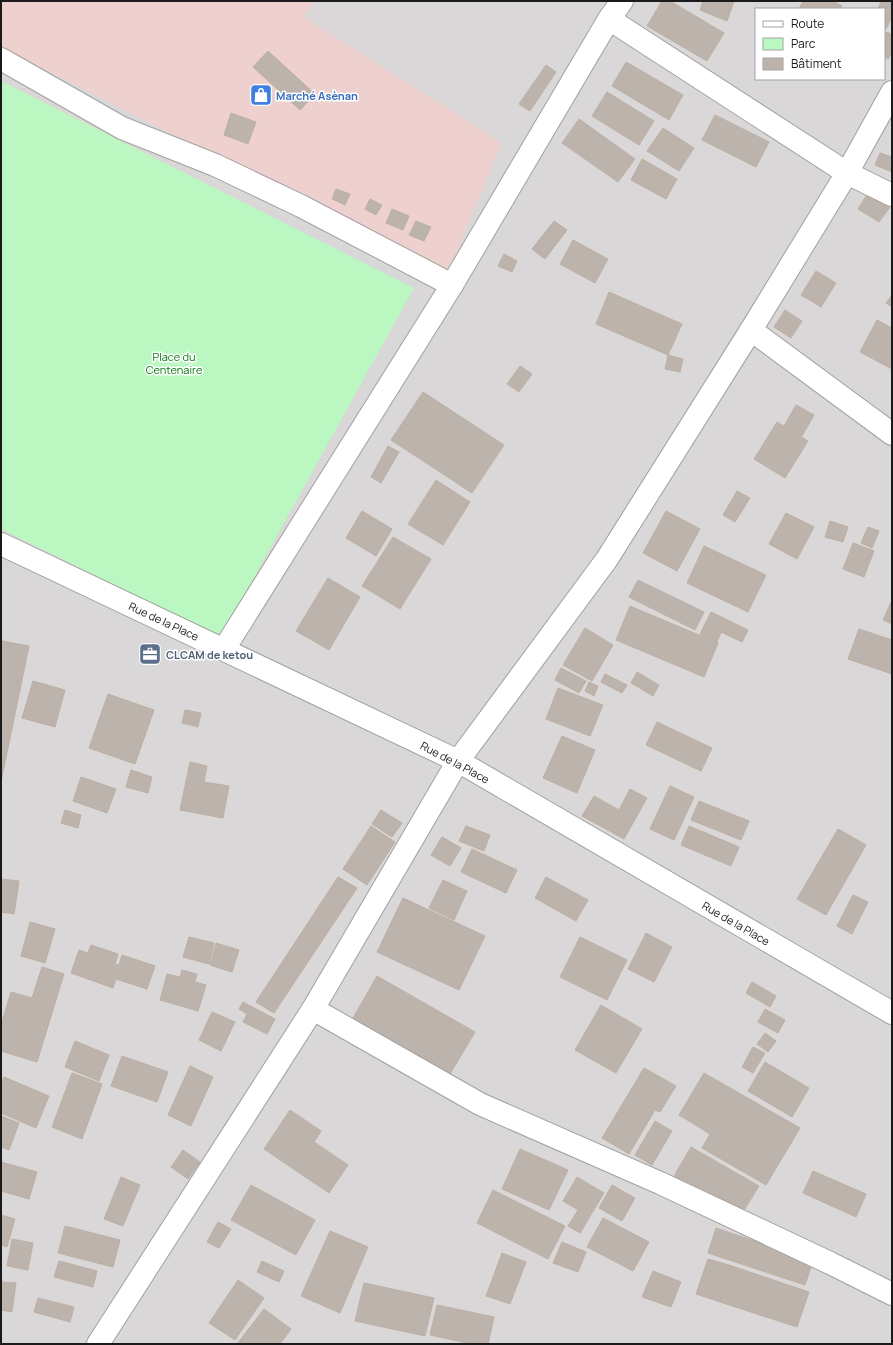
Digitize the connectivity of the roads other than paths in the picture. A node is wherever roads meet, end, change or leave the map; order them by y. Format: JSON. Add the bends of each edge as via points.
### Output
{"nodes":[{"id":1,"x":622,"y":1,"type":"edge"},
{"id":2,"x":609,"y":19,"type":"junction"},
{"id":3,"x":1,"y":59,"type":"edge"},
{"id":4,"x":892,"y":92,"type":"edge"},
{"id":5,"x":848,"y":173,"type":"junction"},
{"id":6,"x":892,"y":195,"type":"edge"},
{"id":7,"x":452,"y":285,"type":"junction"},
{"id":8,"x":751,"y":330,"type":"junction"},
{"id":9,"x":892,"y":434,"type":"edge"},
{"id":10,"x":1,"y":544,"type":"edge"},
{"id":11,"x":224,"y":649,"type":"junction"},
{"id":12,"x":458,"y":761,"type":"junction"},
{"id":13,"x":313,"y":1009,"type":"junction"},
{"id":14,"x":892,"y":1013,"type":"edge"},
{"id":15,"x":892,"y":1294,"type":"edge"},
{"id":16,"x":98,"y":1344,"type":"edge"}],
"edges":[{"from":1,"to":2,"type":"street"},
{"from":2,"to":5,"type":"street"},
{"from":2,"to":7,"type":"street"},
{"from":3,"to":7,"type":"street","via":[[122,128],[222,168]]},
{"from":4,"to":5,"type":"street"},
{"from":5,"to":6,"type":"street"},
{"from":5,"to":8,"type":"street"},
{"from":7,"to":11,"type":"street"},
{"from":8,"to":9,"type":"street"},
{"from":8,"to":12,"type":"street","via":[[607,559]]},
{"from":10,"to":11,"type":"street","name":"Rue de la Place"},
{"from":11,"to":12,"type":"street","name":"Rue de la Place"},
{"from":12,"to":13,"type":"street"},
{"from":12,"to":14,"type":"street","name":"Rue de la Place"},
{"from":13,"to":15,"type":"street","via":[[480,1104],[660,1183]]},
{"from":13,"to":16,"type":"street"}]}
